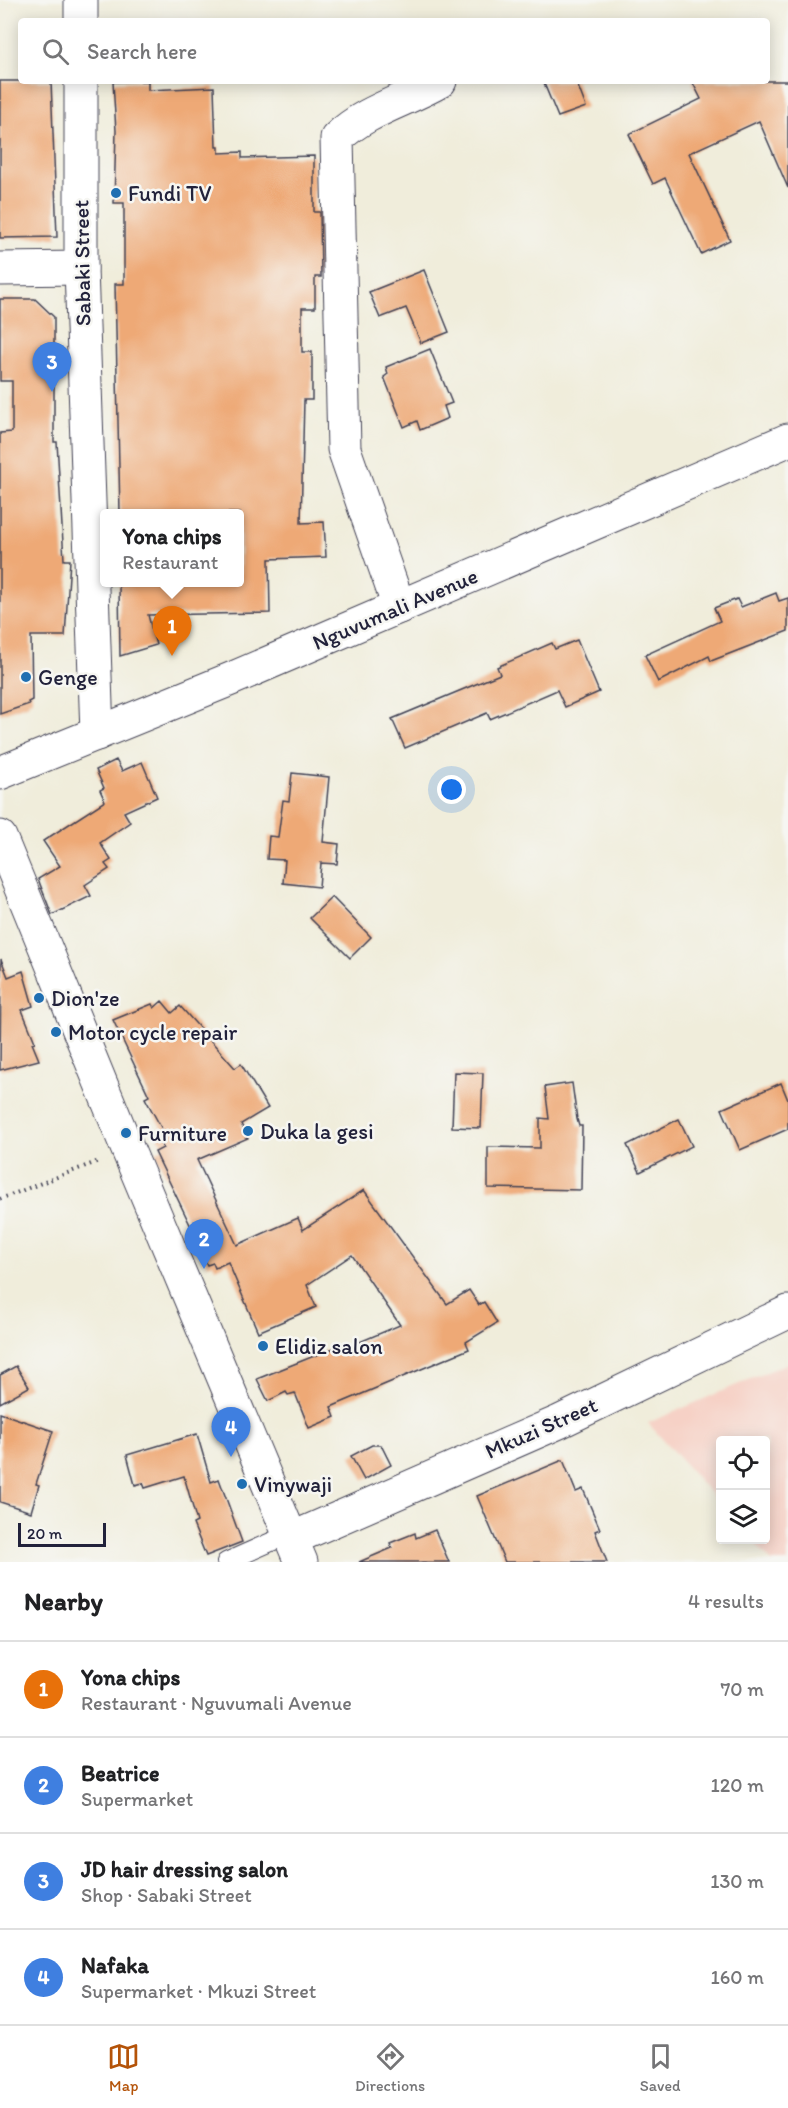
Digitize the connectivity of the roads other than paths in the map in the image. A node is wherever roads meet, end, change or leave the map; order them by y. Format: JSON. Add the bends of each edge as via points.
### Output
{"nodes":[{"id":1,"x":81,"y":0,"type":"edge"},
{"id":2,"x":81,"y":18,"type":"edge"},
{"id":3,"x":81,"y":84,"type":"edge"},
{"id":4,"x":433,"y":84,"type":"edge"},
{"id":5,"x":0,"y":268,"type":"edge"},
{"id":6,"x":81,"y":268,"type":"junction"},
{"id":7,"x":788,"y":440,"type":"edge"},
{"id":8,"x":399,"y":607,"type":"junction"},
{"id":9,"x":97,"y":734,"type":"junction"},
{"id":10,"x":0,"y":773,"type":"edge"},
{"id":11,"x":0,"y":837,"type":"edge"},
{"id":12,"x":788,"y":1312,"type":"edge"},
{"id":13,"x":294,"y":1545,"type":"edge"},
{"id":14,"x":226,"y":1562,"type":"edge"}],
"edges":[{"from":1,"to":2,"type":"street"},
{"from":3,"to":6,"type":"street","name":"Sabaki Street"},
{"from":4,"to":8,"type":"street","via":[[350,125],[337,138],[344,449]]},
{"from":5,"to":6,"type":"street"},
{"from":6,"to":9,"type":"street","name":"Sabaki Street"},
{"from":7,"to":8,"type":"street","name":"Nguvumali Avenue"},
{"from":8,"to":9,"type":"street","name":"Nguvumali Avenue"},
{"from":9,"to":10,"type":"street","name":"Nguvumali Avenue"},
{"from":11,"to":13,"type":"street"},
{"from":12,"to":13,"type":"street","name":"Mkuzi Street"},
{"from":13,"to":14,"type":"lane"}]}
